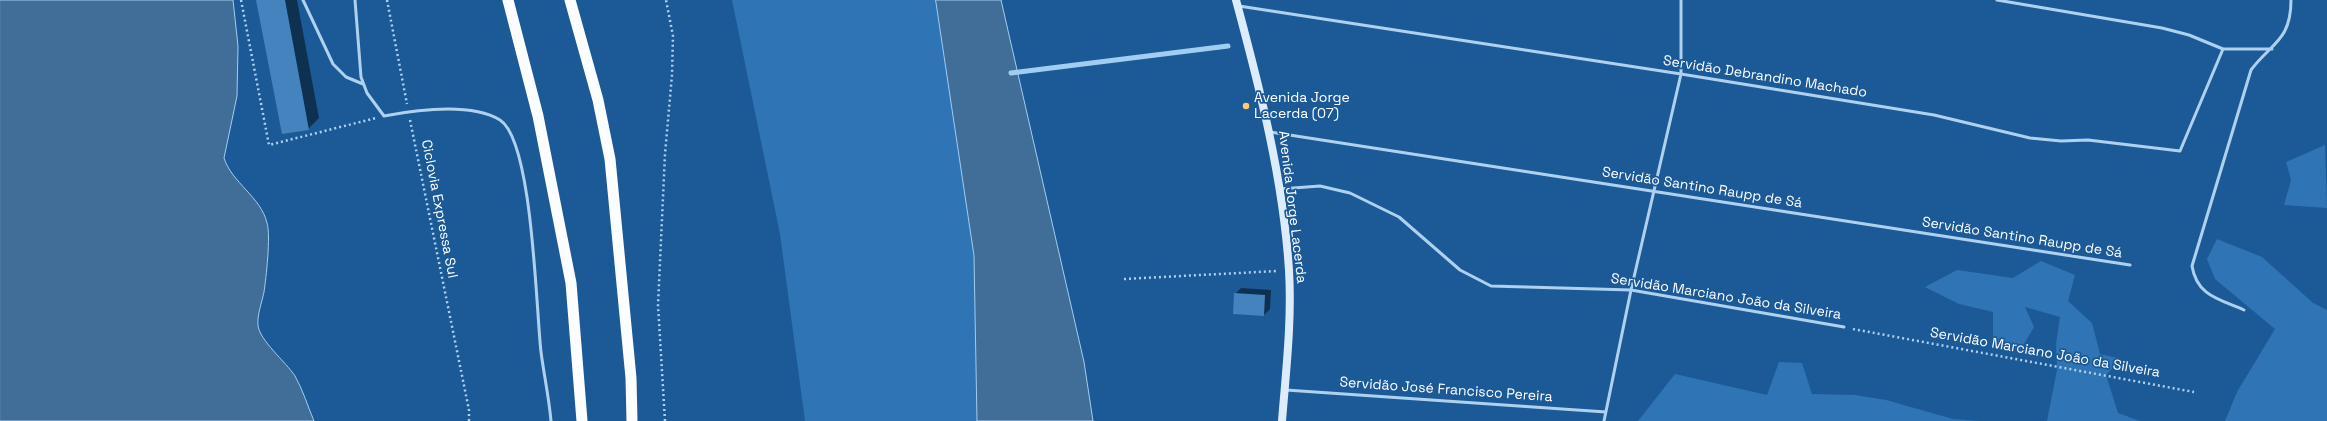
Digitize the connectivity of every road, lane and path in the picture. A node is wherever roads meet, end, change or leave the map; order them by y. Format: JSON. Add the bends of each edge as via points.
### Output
{"nodes":[{"id":1,"x":241,"y":0,"type":"edge"},
{"id":2,"x":303,"y":0,"type":"edge"},
{"id":3,"x":355,"y":0,"type":"edge"},
{"id":4,"x":388,"y":0,"type":"edge"},
{"id":5,"x":508,"y":0,"type":"edge"},
{"id":6,"x":570,"y":0,"type":"edge"},
{"id":7,"x":666,"y":0,"type":"edge"},
{"id":8,"x":1681,"y":0,"type":"edge"},
{"id":9,"x":1998,"y":0,"type":"edge"},
{"id":10,"x":2291,"y":0,"type":"edge"},
{"id":11,"x":1236,"y":3,"type":"edge"},
{"id":12,"x":2223,"y":49,"type":"junction"},
{"id":13,"x":2272,"y":49,"type":"junction"},
{"id":14,"x":1681,"y":74,"type":"junction"},
{"id":15,"x":363,"y":84,"type":"junction"},
{"id":16,"x":409,"y":112,"type":"junction"},
{"id":17,"x":384,"y":116,"type":"junction"},
{"id":18,"x":1270,"y":132,"type":"junction"},
{"id":19,"x":1279,"y":189,"type":"junction"},
{"id":20,"x":1652,"y":191,"type":"junction"},
{"id":21,"x":2130,"y":266,"type":"dead end"},
{"id":22,"x":1289,"y":271,"type":"junction"},
{"id":23,"x":1124,"y":279,"type":"dead end"},
{"id":24,"x":1631,"y":290,"type":"junction"},
{"id":25,"x":2244,"y":310,"type":"dead end"},
{"id":26,"x":1844,"y":327,"type":"joint"},
{"id":27,"x":1284,"y":390,"type":"junction"},
{"id":28,"x":2194,"y":392,"type":"dead end"},
{"id":29,"x":1606,"y":412,"type":"junction"},
{"id":30,"x":469,"y":421,"type":"edge"},
{"id":31,"x":552,"y":421,"type":"edge"},
{"id":32,"x":582,"y":421,"type":"edge"},
{"id":33,"x":632,"y":421,"type":"edge"},
{"id":34,"x":665,"y":421,"type":"edge"},
{"id":35,"x":1282,"y":421,"type":"edge"},
{"id":36,"x":1604,"y":421,"type":"edge"}],
"edges":[{"from":1,"to":17,"type":"path","via":[[269,145]]},
{"from":2,"to":15,"type":"lane","via":[[333,64],[346,76]]},
{"from":3,"to":15,"type":"lane","via":[[358,59]]},
{"from":4,"to":16,"type":"path","name":"Ciclovia Expressa Sul"},
{"from":5,"to":32,"type":"highway","via":[[538,116],[571,283]]},
{"from":6,"to":33,"type":"highway","via":[[598,100],[610,159],[631,378]]},
{"from":7,"to":34,"type":"path","via":[[672,36],[672,75],[665,154],[658,305]]},
{"from":8,"to":14,"type":"lane"},
{"from":9,"to":12,"type":"lane","via":[[2162,28],[2189,35]]},
{"from":10,"to":13,"type":"lane","via":[[2285,31]]},
{"from":11,"to":14,"type":"lane","name":"Servidão Debrandino Machado"},
{"from":11,"to":18,"type":"main road","name":"Avenida Jorge Lacerda"},
{"from":12,"to":13,"type":"lane"},
{"from":12,"to":14,"type":"lane","name":"Servidão Debrandino Machado","via":[[2180,151],[2088,140],[2030,138],[1934,115]]},
{"from":13,"to":25,"type":"lane","via":[[2258,60],[2251,70],[2192,266],[2194,277],[2203,290]]},
{"from":14,"to":20,"type":"lane"},
{"from":15,"to":17,"type":"lane"},
{"from":16,"to":17,"type":"lane"},
{"from":16,"to":30,"type":"path","name":"Ciclovia Expressa Sul","via":[[469,410]]},
{"from":16,"to":31,"type":"lane","via":[[474,112],[500,121],[510,130],[526,182],[541,354]]},
{"from":18,"to":19,"type":"main road","name":"Avenida Jorge Lacerda"},
{"from":18,"to":20,"type":"lane","name":"Servidão Santino Raupp de Sá"},
{"from":19,"to":22,"type":"main road","name":"Avenida Jorge Lacerda"},
{"from":19,"to":24,"type":"lane","name":"Servidão Marciano João da Silveira","via":[[1320,186],[1350,193],[1399,217],[1460,270],[1491,286]]},
{"from":20,"to":21,"type":"lane","name":"Servidão Santino Raupp de Sá"},
{"from":20,"to":24,"type":"lane"},
{"from":22,"to":23,"type":"path"},
{"from":22,"to":27,"type":"main road","name":"Avenida Jorge Lacerda"},
{"from":24,"to":26,"type":"lane","name":"Servidão Marciano João da Silveira"},
{"from":24,"to":29,"type":"lane"},
{"from":26,"to":28,"type":"path","name":"Servidão Marciano João da Silveira"},
{"from":27,"to":29,"type":"lane","name":"Servidão José Francisco Pereira"},
{"from":27,"to":35,"type":"main road","name":"Avenida Jorge Lacerda"},
{"from":29,"to":36,"type":"lane"}]}
